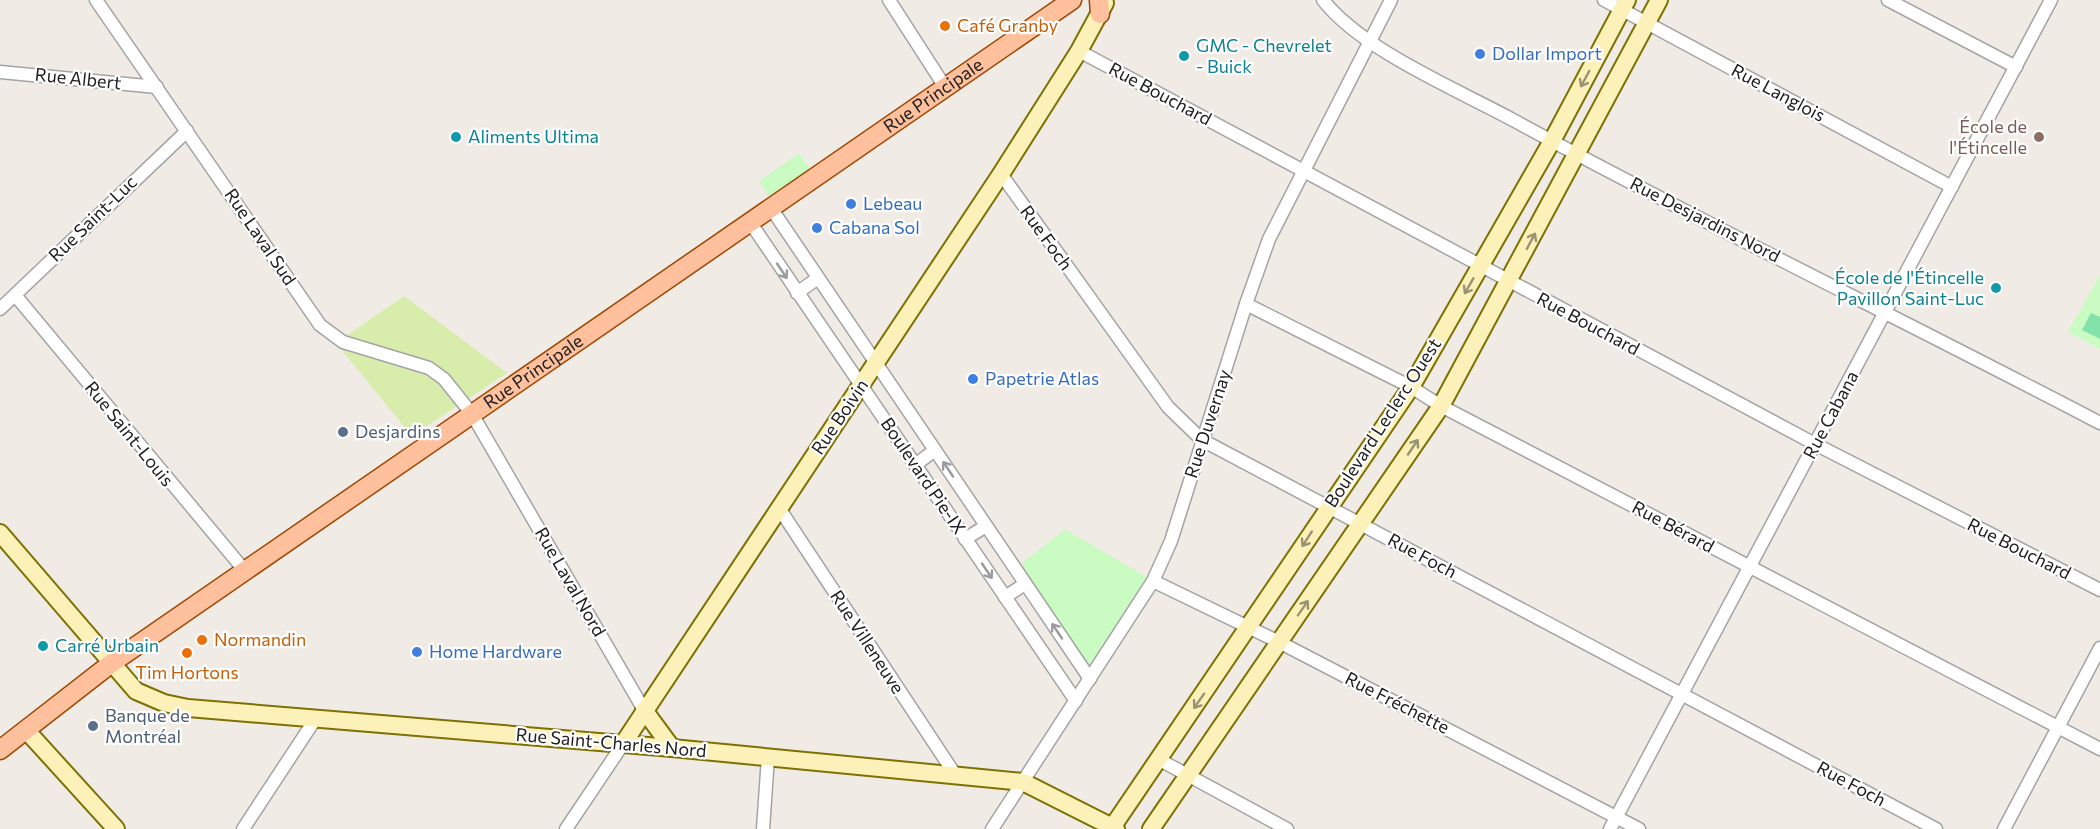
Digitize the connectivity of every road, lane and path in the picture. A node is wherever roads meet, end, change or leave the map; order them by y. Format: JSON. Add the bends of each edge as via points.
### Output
{"nodes":[{"id":1,"x":889,"y":0,"type":"edge"},
{"id":2,"x":1072,"y":0,"type":"edge"},
{"id":3,"x":1323,"y":0,"type":"edge"},
{"id":4,"x":1391,"y":0,"type":"edge"},
{"id":5,"x":1604,"y":0,"type":"edge"},
{"id":6,"x":1659,"y":0,"type":"edge"},
{"id":7,"x":1888,"y":0,"type":"edge"},
{"id":8,"x":2051,"y":0,"type":"edge"},
{"id":9,"x":102,"y":2,"type":"edge"},
{"id":10,"x":1102,"y":5,"type":"edge"},
{"id":11,"x":1625,"y":5,"type":"edge"},
{"id":12,"x":1647,"y":23,"type":"junction"},
{"id":13,"x":1369,"y":42,"type":"junction"},
{"id":14,"x":1079,"y":51,"type":"junction"},
{"id":15,"x":2016,"y":67,"type":"junction"},
{"id":16,"x":0,"y":72,"type":"edge"},
{"id":17,"x":157,"y":87,"type":"junction"},
{"id":18,"x":945,"y":87,"type":"junction"},
{"id":19,"x":188,"y":131,"type":"junction"},
{"id":20,"x":1552,"y":141,"type":"junction"},
{"id":21,"x":1577,"y":156,"type":"junction"},
{"id":22,"x":1304,"y":171,"type":"junction"},
{"id":23,"x":1000,"y":174,"type":"junction"},
{"id":24,"x":1952,"y":187,"type":"junction"},
{"id":25,"x":771,"y":208,"type":"junction"},
{"id":26,"x":750,"y":222,"type":"junction"},
{"id":27,"x":1481,"y":265,"type":"junction"},
{"id":28,"x":818,"y":278,"type":"junction"},
{"id":29,"x":1509,"y":282,"type":"junction"},
{"id":30,"x":797,"y":293,"type":"junction"},
{"id":31,"x":15,"y":295,"type":"junction"},
{"id":32,"x":1246,"y":304,"type":"junction"},
{"id":33,"x":0,"y":309,"type":"edge"},
{"id":34,"x":1886,"y":311,"type":"junction"},
{"id":35,"x":876,"y":363,"type":"junction"},
{"id":36,"x":861,"y":386,"type":"junction"},
{"id":37,"x":1410,"y":387,"type":"junction"},
{"id":38,"x":1441,"y":406,"type":"junction"},
{"id":39,"x":472,"y":414,"type":"junction"},
{"id":40,"x":2100,"y":423,"type":"edge"},
{"id":41,"x":1202,"y":440,"type":"junction"},
{"id":42,"x":1815,"y":444,"type":"junction"},
{"id":43,"x":935,"y":450,"type":"junction"},
{"id":44,"x":915,"y":465,"type":"junction"},
{"id":45,"x":1329,"y":505,"type":"junction"},
{"id":46,"x":779,"y":508,"type":"junction"},
{"id":47,"x":1362,"y":524,"type":"junction"},
{"id":48,"x":986,"y":526,"type":"junction"},
{"id":49,"x":0,"y":533,"type":"edge"},
{"id":50,"x":965,"y":539,"type":"junction"},
{"id":51,"x":1750,"y":567,"type":"junction"},
{"id":52,"x":244,"y":571,"type":"junction"},
{"id":53,"x":1153,"y":581,"type":"junction"},
{"id":54,"x":1025,"y":584,"type":"junction"},
{"id":55,"x":2100,"y":591,"type":"edge"},
{"id":56,"x":1005,"y":597,"type":"junction"},
{"id":57,"x":1250,"y":627,"type":"junction"},
{"id":58,"x":1279,"y":642,"type":"junction"},
{"id":59,"x":2100,"y":648,"type":"edge"},
{"id":60,"x":113,"y":662,"type":"junction"},
{"id":61,"x":1090,"y":679,"type":"junction"},
{"id":62,"x":1682,"y":694,"type":"junction"},
{"id":63,"x":1076,"y":701,"type":"junction"},
{"id":64,"x":644,"y":710,"type":"junction"},
{"id":65,"x":316,"y":718,"type":"junction"},
{"id":66,"x":2058,"y":728,"type":"junction"},
{"id":67,"x":26,"y":730,"type":"junction"},
{"id":68,"x":623,"y":744,"type":"junction"},
{"id":69,"x":672,"y":748,"type":"junction"},
{"id":70,"x":0,"y":750,"type":"edge"},
{"id":71,"x":2100,"y":750,"type":"edge"},
{"id":72,"x":768,"y":757,"type":"junction"},
{"id":73,"x":1158,"y":759,"type":"junction"},
{"id":74,"x":956,"y":776,"type":"junction"},
{"id":75,"x":1188,"y":776,"type":"junction"},
{"id":76,"x":1023,"y":782,"type":"junction"},
{"id":77,"x":1617,"y":817,"type":"junction"},
{"id":78,"x":1113,"y":828,"type":"edge"},
{"id":79,"x":116,"y":829,"type":"edge"},
{"id":80,"x":243,"y":829,"type":"edge"},
{"id":81,"x":566,"y":829,"type":"edge"},
{"id":82,"x":763,"y":829,"type":"edge"},
{"id":83,"x":992,"y":829,"type":"edge"},
{"id":84,"x":1151,"y":829,"type":"edge"},
{"id":85,"x":1287,"y":829,"type":"edge"},
{"id":86,"x":1610,"y":829,"type":"edge"},
{"id":87,"x":1639,"y":829,"type":"edge"},
{"id":88,"x":1936,"y":829,"type":"edge"},
{"id":89,"x":2004,"y":829,"type":"edge"}],
"edges":[{"from":1,"to":18,"type":"street"},
{"from":2,"to":18,"type":"main road","name":"Rue Principale"},
{"from":3,"to":13,"type":"street","name":"Rue Desjardins Nord"},
{"from":4,"to":13,"type":"street","name":"Rue Duvernay"},
{"from":5,"to":11,"type":"street","name":"Rue Langlois"},
{"from":6,"to":12,"type":"street","name":"Boulevard Leclerc Ouest"},
{"from":7,"to":15,"type":"street"},
{"from":8,"to":15,"type":"street","name":"Rue Cabana"},
{"from":9,"to":17,"type":"street","name":"Rue Laval Sud"},
{"from":10,"to":14,"type":"street","name":"Rue Boivin"},
{"from":11,"to":12,"type":"street","name":"Rue Langlois"},
{"from":11,"to":20,"type":"street","name":"Boulevard Leclerc Ouest","one_way":true},
{"from":12,"to":21,"type":"street","name":"Boulevard Leclerc Ouest"},
{"from":12,"to":24,"type":"street","name":"Rue Langlois"},
{"from":13,"to":20,"type":"street","name":"Rue Desjardins Nord"},
{"from":13,"to":22,"type":"street","name":"Rue Duvernay"},
{"from":14,"to":22,"type":"street","name":"Rue Bouchard"},
{"from":14,"to":23,"type":"street","name":"Rue Boivin"},
{"from":15,"to":24,"type":"street","name":"Rue Cabana"},
{"from":16,"to":17,"type":"street","name":"Rue Albert"},
{"from":17,"to":19,"type":"street","name":"Rue Laval Sud"},
{"from":18,"to":25,"type":"main road","name":"Rue Principale"},
{"from":19,"to":31,"type":"street","name":"Rue Saint-Luc"},
{"from":19,"to":39,"type":"street","name":"Rue Laval Sud","via":[[320,325],[343,342],[429,368],[444,379]]},
{"from":20,"to":21,"type":"street","name":"Rue Desjardins Nord"},
{"from":20,"to":27,"type":"street","name":"Boulevard Leclerc Ouest"},
{"from":29,"to":21,"type":"street","name":"Boulevard Leclerc Ouest","one_way":true},
{"from":21,"to":34,"type":"street","name":"Rue Desjardins Nord"},
{"from":22,"to":27,"type":"street","name":"Rue Bouchard"},
{"from":22,"to":32,"type":"street","name":"Rue Duvernay","via":[[1269,239]]},
{"from":23,"to":35,"type":"street","name":"Rue Boivin"},
{"from":23,"to":41,"type":"street","name":"Rue Foch","via":[[1168,407]]},
{"from":24,"to":34,"type":"street","name":"Rue Cabana"},
{"from":25,"to":26,"type":"main road","name":"Rue Principale"},
{"from":25,"to":28,"type":"street","name":"Boulevard Pie-IX"},
{"from":26,"to":30,"type":"street","name":"Boulevard Pie-IX","one_way":true},
{"from":26,"to":39,"type":"main road","name":"Rue Principale"},
{"from":27,"to":29,"type":"street","name":"Rue Bouchard"},
{"from":27,"to":37,"type":"street","name":"Boulevard Leclerc Ouest","one_way":true},
{"from":28,"to":30,"type":"street"},
{"from":28,"to":35,"type":"street","name":"Boulevard Pie-IX"},
{"from":29,"to":38,"type":"street","name":"Boulevard Leclerc Ouest"},
{"from":29,"to":42,"type":"street","name":"Rue Bouchard"},
{"from":30,"to":36,"type":"street","name":"Boulevard Pie-IX"},
{"from":31,"to":33,"type":"street","name":"Rue Saint-Luc"},
{"from":31,"to":52,"type":"street","name":"Rue Saint-Louis"},
{"from":32,"to":37,"type":"street","name":"Rue Bérard"},
{"from":32,"to":41,"type":"street","name":"Rue Duvernay"},
{"from":34,"to":40,"type":"street","name":"Rue Desjardins Nord"},
{"from":34,"to":42,"type":"street","name":"Rue Cabana"},
{"from":35,"to":36,"type":"street","name":"Rue Boivin"},
{"from":35,"to":43,"type":"street","name":"Boulevard Pie-IX"},
{"from":36,"to":44,"type":"street","name":"Boulevard Pie-IX"},
{"from":36,"to":46,"type":"street","name":"Rue Boivin"},
{"from":37,"to":38,"type":"street","name":"Rue Bérard"},
{"from":37,"to":45,"type":"street","name":"Boulevard Leclerc Ouest"},
{"from":47,"to":38,"type":"street","name":"Boulevard Leclerc Ouest","one_way":true},
{"from":38,"to":51,"type":"street","name":"Rue Bérard"},
{"from":39,"to":52,"type":"main road","name":"Rue Principale"},
{"from":39,"to":64,"type":"street","name":"Rue Laval Nord"},
{"from":41,"to":45,"type":"street","name":"Rue Foch"},
{"from":41,"to":53,"type":"street","name":"Rue Duvernay","via":[[1172,541]]},
{"from":42,"to":51,"type":"street","name":"Rue Cabana"},
{"from":42,"to":55,"type":"street","name":"Rue Bouchard"},
{"from":43,"to":44,"type":"street"},
{"from":48,"to":43,"type":"street","name":"Boulevard Pie-IX","one_way":true},
{"from":44,"to":50,"type":"street","name":"Boulevard Pie-IX"},
{"from":45,"to":47,"type":"street","name":"Rue Foch"},
{"from":45,"to":57,"type":"street","name":"Boulevard Leclerc Ouest","one_way":true},
{"from":46,"to":64,"type":"street","name":"Rue Boivin"},
{"from":46,"to":74,"type":"street","name":"Rue Villeneuve"},
{"from":58,"to":47,"type":"street","name":"Boulevard Leclerc Ouest","one_way":true},
{"from":47,"to":62,"type":"street","name":"Rue Foch"},
{"from":48,"to":50,"type":"street"},
{"from":48,"to":54,"type":"street","name":"Boulevard Pie-IX"},
{"from":49,"to":60,"type":"street","name":"Rue Saint-Charles Nord"},
{"from":50,"to":56,"type":"street","name":"Boulevard Pie-IX","one_way":true},
{"from":51,"to":62,"type":"street","name":"Rue Cabana"},
{"from":51,"to":66,"type":"street","name":"Rue Bérard"},
{"from":52,"to":60,"type":"main road","name":"Rue Principale"},
{"from":53,"to":57,"type":"street","name":"Rue Fréchette"},
{"from":53,"to":61,"type":"street","name":"Rue Duvernay"},
{"from":54,"to":56,"type":"street"},
{"from":61,"to":54,"type":"street","name":"Boulevard Pie-IX","one_way":true},
{"from":56,"to":63,"type":"street","name":"Boulevard Pie-IX"},
{"from":57,"to":58,"type":"street","name":"Rue Fréchette"},
{"from":57,"to":73,"type":"street","name":"Boulevard Leclerc Ouest","one_way":true},
{"from":58,"to":75,"type":"street","name":"Boulevard Leclerc Ouest"},
{"from":58,"to":77,"type":"street","name":"Rue Fréchette"},
{"from":59,"to":66,"type":"street"},
{"from":60,"to":65,"type":"street","name":"Rue Saint-Charles Nord","via":[[136,691],[164,703]]},
{"from":60,"to":67,"type":"main road","name":"Rue Principale"},
{"from":61,"to":63,"type":"street","name":"Rue Duvernay"},
{"from":62,"to":77,"type":"street","name":"Rue Cabana"},
{"from":62,"to":88,"type":"street","name":"Rue Foch"},
{"from":63,"to":76,"type":"street","name":"Rue Duvernay"},
{"from":64,"to":68,"type":"street","name":"Rue Boivin"},
{"from":64,"to":69,"type":"street","name":"Rue Laval Nord"},
{"from":65,"to":68,"type":"street","name":"Rue Saint-Charles Nord"},
{"from":65,"to":80,"type":"street"},
{"from":66,"to":71,"type":"street","name":"Rue Bérard"},
{"from":66,"to":89,"type":"street"},
{"from":67,"to":70,"type":"main road","name":"Rue Principale"},
{"from":67,"to":79,"type":"street"},
{"from":68,"to":69,"type":"street","name":"Rue Saint-Charles Nord"},
{"from":68,"to":81,"type":"street","name":"Rue Boivin"},
{"from":69,"to":72,"type":"street","name":"Rue Saint-Charles Nord"},
{"from":72,"to":74,"type":"street","name":"Rue Saint-Charles Nord"},
{"from":72,"to":82,"type":"street"},
{"from":73,"to":75,"type":"street"},
{"from":73,"to":78,"type":"street","name":"Boulevard Leclerc Ouest"},
{"from":74,"to":76,"type":"street","name":"Rue Saint-Charles Nord"},
{"from":75,"to":84,"type":"street","name":"Boulevard Leclerc Ouest"},
{"from":75,"to":85,"type":"street"},
{"from":76,"to":78,"type":"street","name":"Rue Saint-Charles Nord"},
{"from":76,"to":83,"type":"street","name":"Rue Duvernay"},
{"from":77,"to":86,"type":"street","name":"Rue Cabana"},
{"from":77,"to":87,"type":"street","name":"Rue Fréchette"}]}
